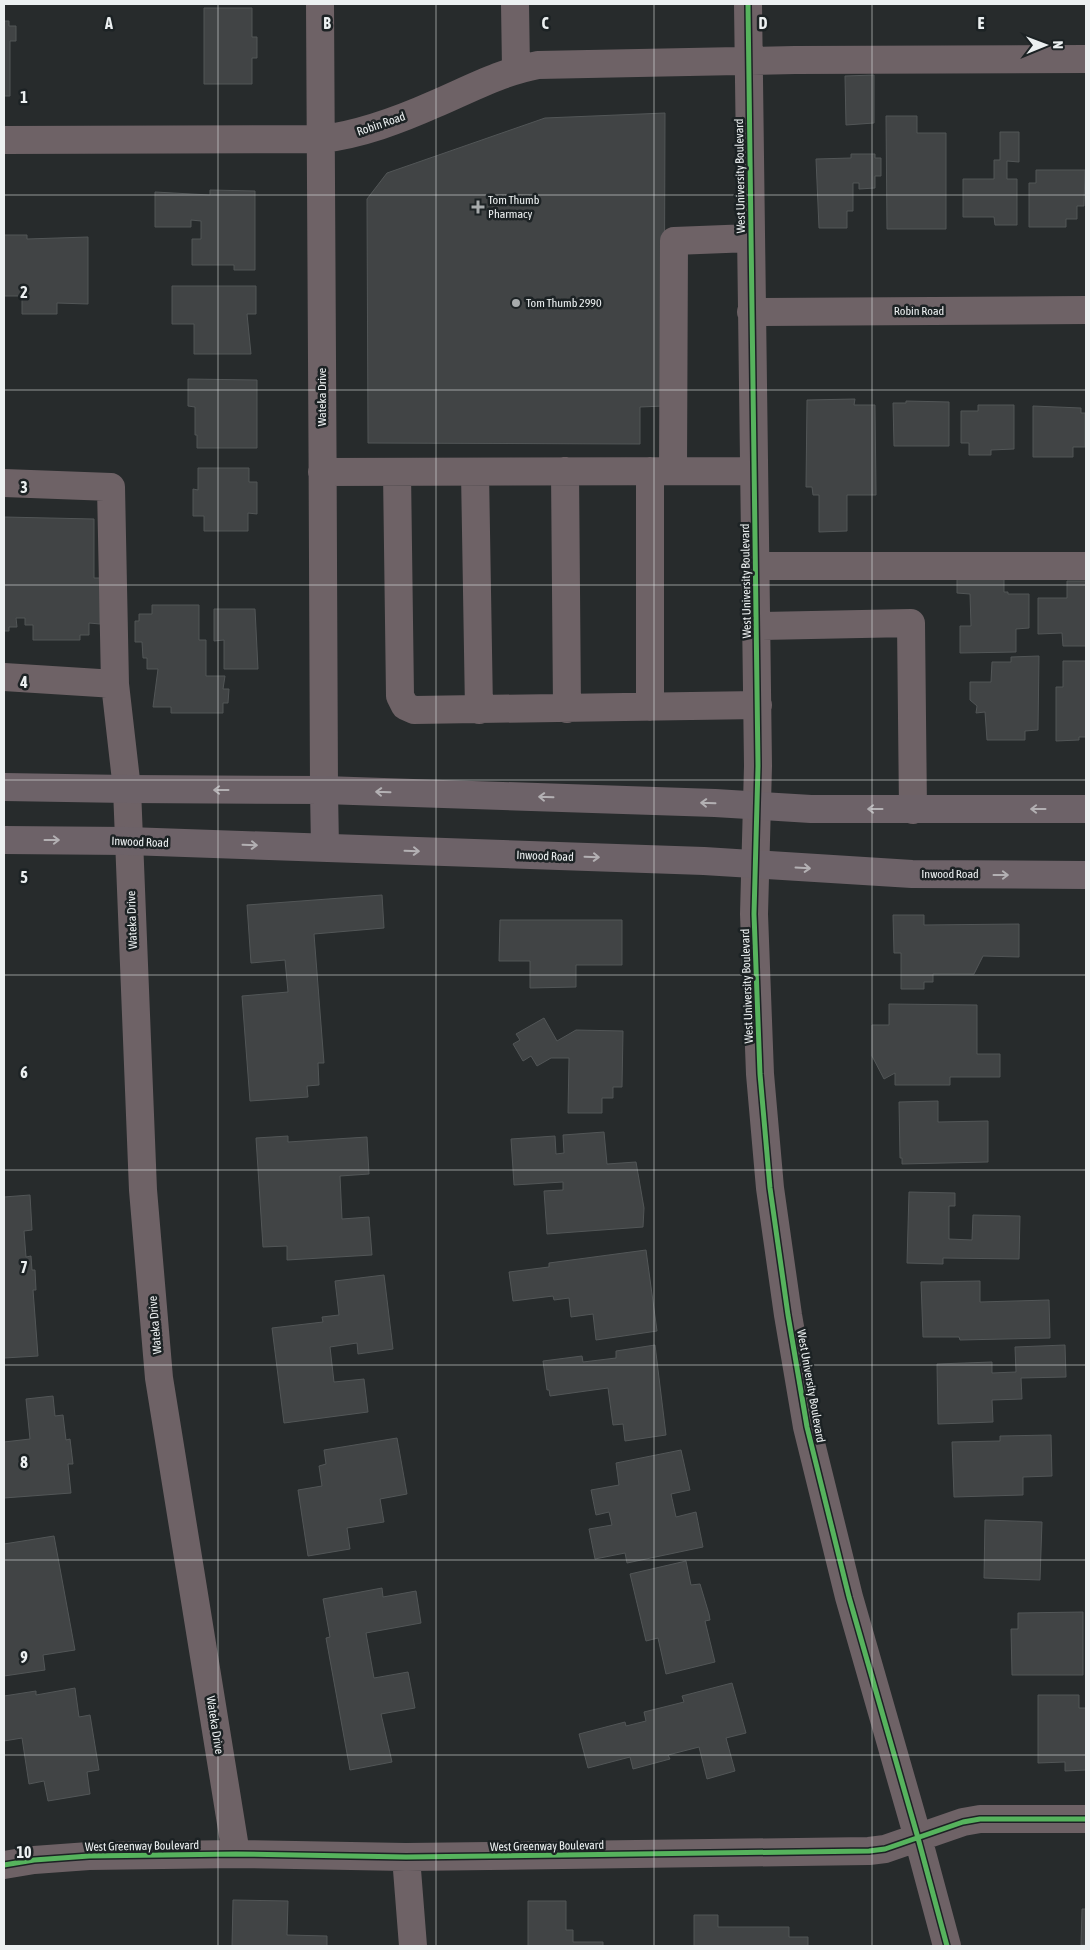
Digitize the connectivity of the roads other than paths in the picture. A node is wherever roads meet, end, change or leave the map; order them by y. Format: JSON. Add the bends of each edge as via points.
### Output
{"nodes":[{"id":1,"x":320,"y":4,"type":"edge"},
{"id":2,"x":515,"y":4,"type":"edge"},
{"id":3,"x":748,"y":4,"type":"edge"},
{"id":4,"x":1086,"y":59,"type":"edge"},
{"id":5,"x":749,"y":62,"type":"junction"},
{"id":6,"x":516,"y":69,"type":"junction"},
{"id":7,"x":322,"y":139,"type":"junction"},
{"id":8,"x":4,"y":140,"type":"edge"},
{"id":9,"x":751,"y":238,"type":"junction"},
{"id":10,"x":1086,"y":310,"type":"edge"},
{"id":11,"x":751,"y":312,"type":"junction"},
{"id":12,"x":565,"y":471,"type":"junction"},
{"id":13,"x":661,"y":471,"type":"junction"},
{"id":14,"x":754,"y":471,"type":"junction"},
{"id":15,"x":322,"y":472,"type":"junction"},
{"id":16,"x":397,"y":472,"type":"junction"},
{"id":17,"x":475,"y":472,"type":"junction"},
{"id":18,"x":4,"y":483,"type":"edge"},
{"id":19,"x":755,"y":566,"type":"junction"},
{"id":20,"x":1086,"y":566,"type":"edge"},
{"id":21,"x":756,"y":626,"type":"junction"},
{"id":22,"x":4,"y":677,"type":"edge"},
{"id":23,"x":115,"y":684,"type":"junction"},
{"id":24,"x":758,"y":705,"type":"junction"},
{"id":25,"x":650,"y":707,"type":"junction"},
{"id":26,"x":567,"y":709,"type":"junction"},
{"id":27,"x":479,"y":710,"type":"junction"},
{"id":28,"x":4,"y":786,"type":"edge"},
{"id":29,"x":127,"y":789,"type":"junction"},
{"id":30,"x":324,"y":790,"type":"junction"},
{"id":31,"x":757,"y":805,"type":"junction"},
{"id":32,"x":1086,"y":808,"type":"edge"},
{"id":33,"x":913,"y":810,"type":"junction"},
{"id":34,"x":4,"y":840,"type":"edge"},
{"id":35,"x":128,"y":841,"type":"junction"},
{"id":36,"x":326,"y":848,"type":"junction"},
{"id":37,"x":755,"y":865,"type":"junction"},
{"id":38,"x":1086,"y":875,"type":"edge"},
{"id":39,"x":1086,"y":1820,"type":"edge"},
{"id":40,"x":918,"y":1838,"type":"junction"},
{"id":41,"x":236,"y":1854,"type":"junction"},
{"id":42,"x":406,"y":1857,"type":"junction"},
{"id":43,"x":4,"y":1865,"type":"edge"},
{"id":44,"x":413,"y":1946,"type":"edge"},
{"id":45,"x":947,"y":1946,"type":"edge"}],
"edges":[{"from":1,"to":7,"type":"street","name":"Wateka Drive"},
{"from":2,"to":6,"type":"street"},
{"from":3,"to":5,"type":"street","name":"West University Boulevard"},
{"from":4,"to":5,"type":"street","name":"Robin Road"},
{"from":5,"to":6,"type":"street","name":"Robin Road","via":[[538,65]]},
{"from":5,"to":9,"type":"street","name":"West University Boulevard"},
{"from":6,"to":7,"type":"street","name":"Robin Road","via":[[386,124],[348,136]]},
{"from":7,"to":8,"type":"street","name":"Robin Road"},
{"from":7,"to":15,"type":"street","name":"Wateka Drive"},
{"from":9,"to":11,"type":"street","name":"West University Boulevard"},
{"from":9,"to":13,"type":"street","via":[[674,241]]},
{"from":10,"to":11,"type":"street","name":"Robin Road"},
{"from":11,"to":14,"type":"street","name":"West University Boulevard"},
{"from":12,"to":13,"type":"street"},
{"from":12,"to":17,"type":"street"},
{"from":12,"to":26,"type":"street"},
{"from":13,"to":14,"type":"street"},
{"from":13,"to":25,"type":"street"},
{"from":14,"to":19,"type":"street","name":"West University Boulevard"},
{"from":15,"to":16,"type":"street"},
{"from":15,"to":30,"type":"street","name":"Wateka Drive"},
{"from":16,"to":17,"type":"street"},
{"from":16,"to":27,"type":"street","via":[[400,696],[405,706],[414,710]]},
{"from":17,"to":27,"type":"street"},
{"from":18,"to":23,"type":"street","name":"Wateka Drive","via":[[111,488]]},
{"from":19,"to":20,"type":"street"},
{"from":19,"to":21,"type":"street","name":"West University Boulevard"},
{"from":21,"to":24,"type":"street","name":"West University Boulevard"},
{"from":21,"to":33,"type":"street","via":[[911,623]]},
{"from":22,"to":23,"type":"street"},
{"from":23,"to":29,"type":"street","name":"Wateka Drive"},
{"from":24,"to":25,"type":"street"},
{"from":24,"to":31,"type":"street","name":"West University Boulevard"},
{"from":25,"to":26,"type":"street"},
{"from":26,"to":27,"type":"street"},
{"from":28,"to":29,"type":"main road"},
{"from":30,"to":29,"type":"main road","one_way":true},
{"from":29,"to":35,"type":"street","name":"Wateka Drive"},
{"from":31,"to":30,"type":"main road","one_way":true},
{"from":30,"to":36,"type":"main road"},
{"from":33,"to":31,"type":"main road","one_way":true},
{"from":31,"to":37,"type":"street","name":"West University Boulevard"},
{"from":32,"to":33,"type":"main road","one_way":true},
{"from":34,"to":35,"type":"main road","name":"Inwood Road","one_way":true},
{"from":35,"to":36,"type":"main road","name":"Inwood Road","one_way":true},
{"from":35,"to":41,"type":"street","name":"Wateka Drive","via":[[143,1190],[159,1378]]},
{"from":36,"to":37,"type":"main road","name":"Inwood Road","one_way":true},
{"from":37,"to":38,"type":"main road","name":"Inwood Road","one_way":true,"via":[[912,874]]},
{"from":37,"to":40,"type":"street","name":"West University Boulevard","via":[[760,1074],[770,1188],[788,1315],[807,1428],[849,1597]]},
{"from":39,"to":40,"type":"street","name":"West Greenway Boulevard","via":[[980,1819]]},
{"from":40,"to":42,"type":"street","name":"West Greenway Boulevard","via":[[869,1851]]},
{"from":40,"to":45,"type":"street","name":"West University Boulevard"},
{"from":41,"to":42,"type":"street","name":"West Greenway Boulevard"},
{"from":41,"to":43,"type":"street","name":"West Greenway Boulevard","via":[[90,1856]]},
{"from":42,"to":44,"type":"street"}]}
